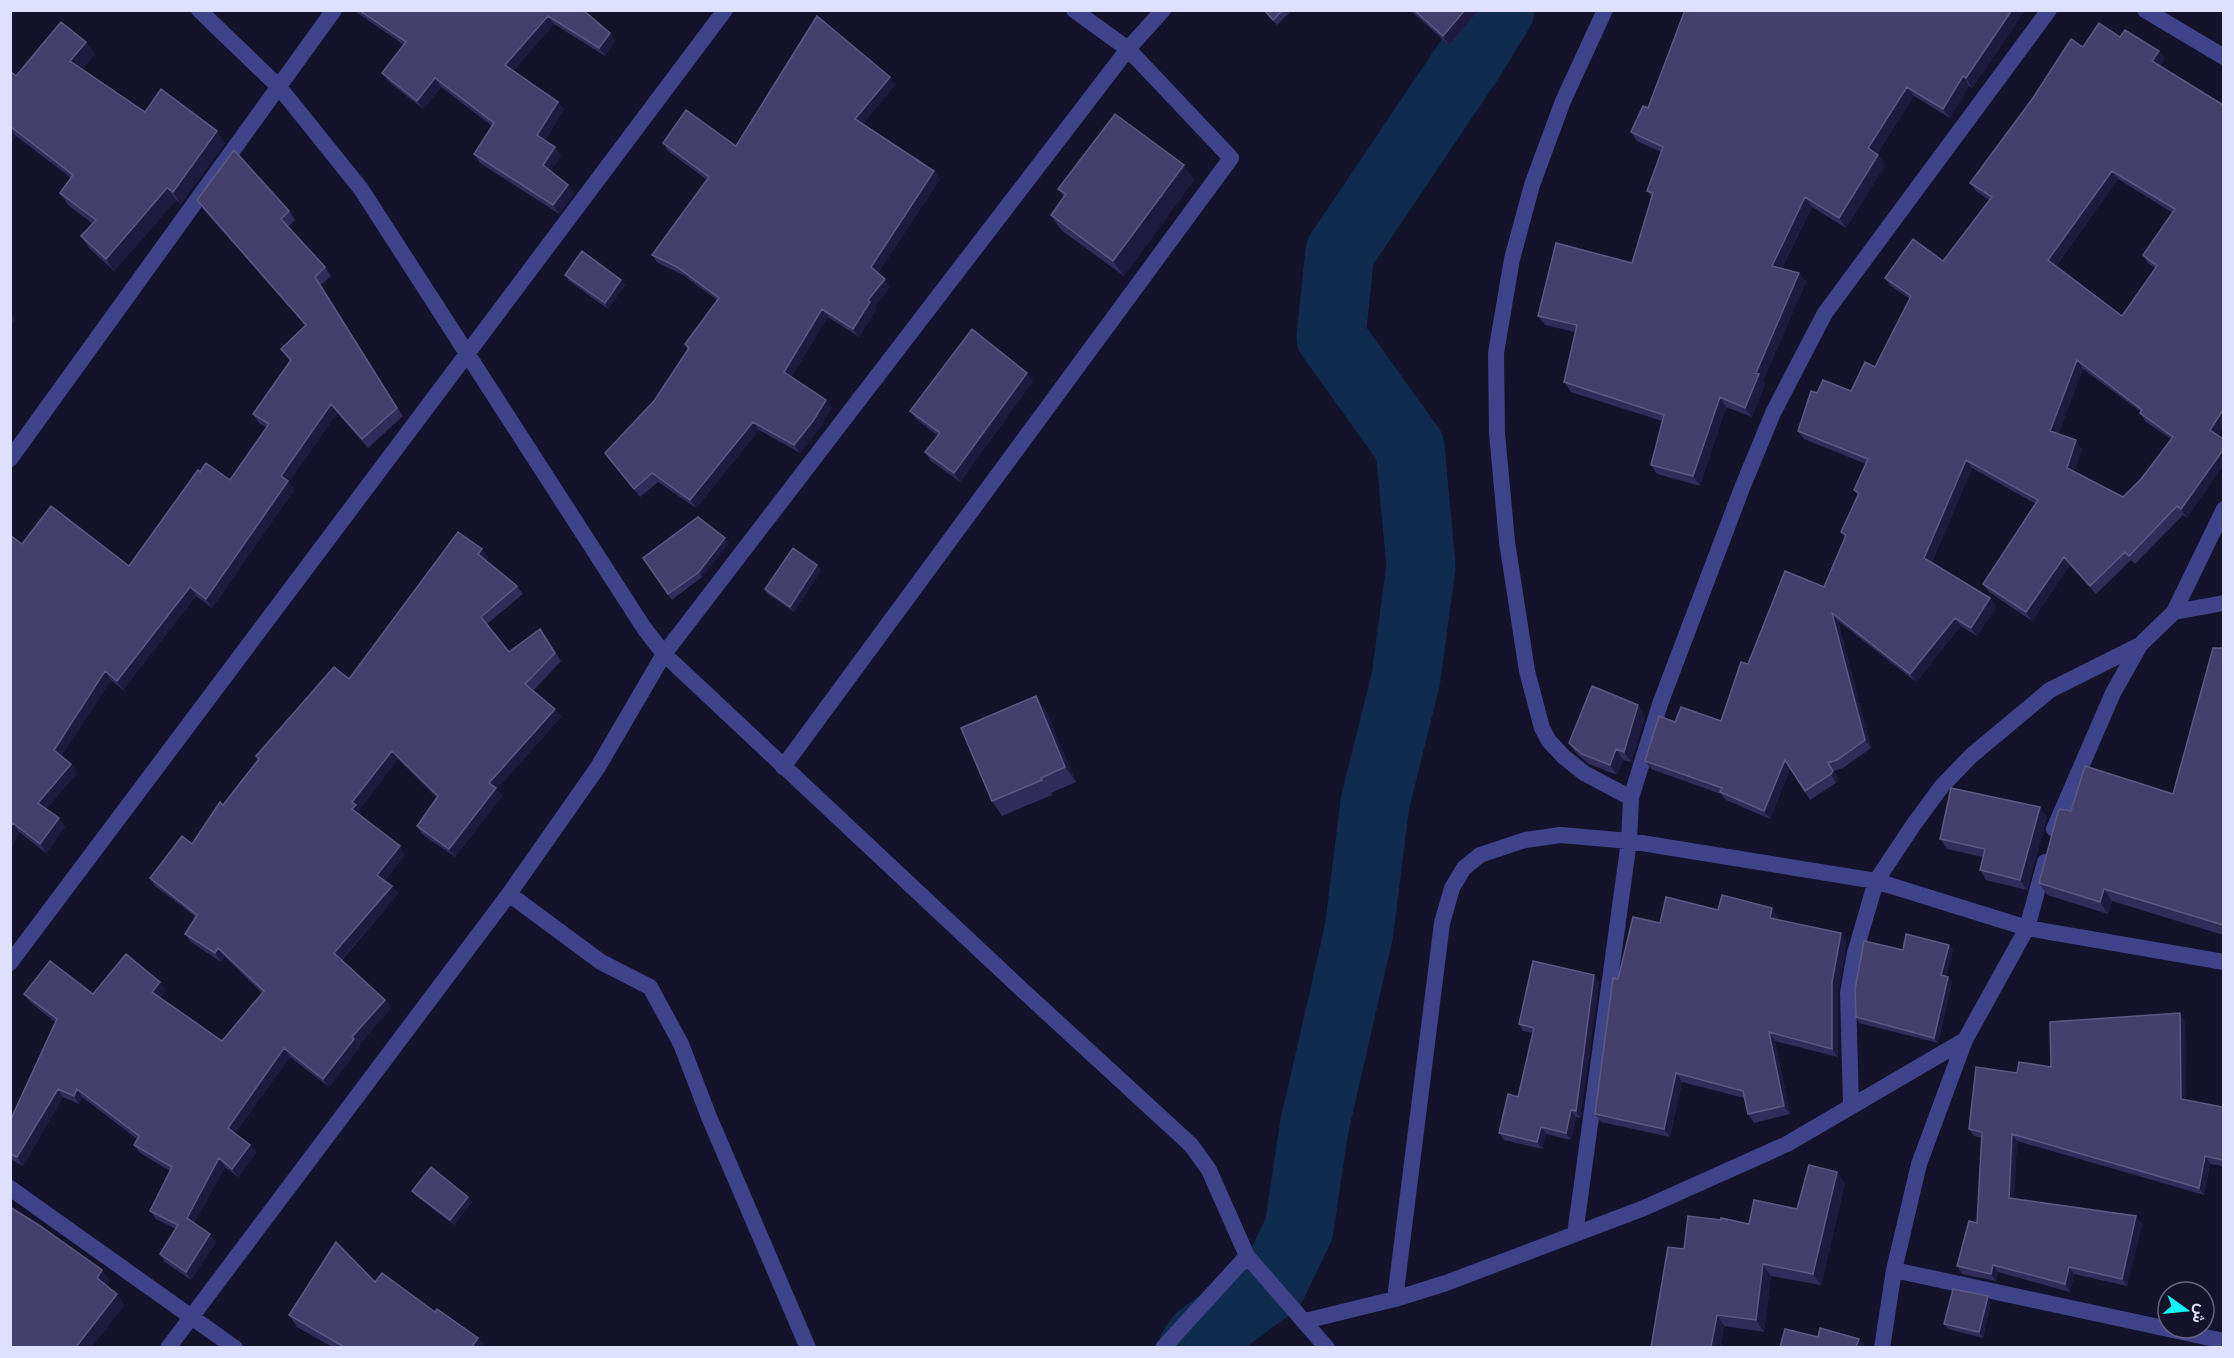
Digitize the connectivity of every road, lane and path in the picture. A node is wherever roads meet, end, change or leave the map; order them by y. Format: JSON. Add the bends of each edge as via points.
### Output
{"nodes":[{"id":1,"x":199,"y":10,"type":"edge"},
{"id":2,"x":334,"y":10,"type":"edge"},
{"id":3,"x":725,"y":10,"type":"edge"},
{"id":4,"x":1074,"y":10,"type":"edge"},
{"id":5,"x":1163,"y":10,"type":"edge"},
{"id":6,"x":1605,"y":10,"type":"edge"},
{"id":7,"x":2049,"y":10,"type":"edge"},
{"id":8,"x":2146,"y":11,"type":"edge"},
{"id":9,"x":1128,"y":49,"type":"junction"},
{"id":10,"x":2223,"y":57,"type":"edge"},
{"id":11,"x":279,"y":87,"type":"junction"},
{"id":12,"x":467,"y":355,"type":"junction"},
{"id":13,"x":10,"y":459,"type":"edge"},
{"id":14,"x":2223,"y":509,"type":"edge"},
{"id":15,"x":2223,"y":603,"type":"edge"},
{"id":16,"x":2174,"y":612,"type":"junction"},
{"id":17,"x":2140,"y":645,"type":"junction"},
{"id":18,"x":664,"y":654,"type":"junction"},
{"id":19,"x":783,"y":767,"type":"junction"},
{"id":20,"x":1631,"y":798,"type":"junction"},
{"id":21,"x":1629,"y":841,"type":"junction"},
{"id":22,"x":1876,"y":882,"type":"junction"},
{"id":23,"x":509,"y":894,"type":"junction"},
{"id":24,"x":2027,"y":928,"type":"junction"},
{"id":25,"x":2223,"y":962,"type":"edge"},
{"id":26,"x":10,"y":963,"type":"edge"},
{"id":27,"x":1965,"y":1040,"type":"junction"},
{"id":28,"x":1851,"y":1106,"type":"junction"},
{"id":29,"x":10,"y":1188,"type":"edge"},
{"id":30,"x":1575,"y":1234,"type":"junction"},
{"id":31,"x":1247,"y":1256,"type":"junction"},
{"id":32,"x":1894,"y":1270,"type":"junction"},
{"id":33,"x":1395,"y":1299,"type":"junction"},
{"id":34,"x":189,"y":1317,"type":"junction"},
{"id":35,"x":1305,"y":1321,"type":"junction"},
{"id":36,"x":2223,"y":1341,"type":"edge"},
{"id":37,"x":168,"y":1347,"type":"edge"},
{"id":38,"x":235,"y":1347,"type":"edge"},
{"id":39,"x":808,"y":1347,"type":"edge"},
{"id":40,"x":1163,"y":1347,"type":"edge"},
{"id":41,"x":1327,"y":1347,"type":"edge"},
{"id":42,"x":1882,"y":1347,"type":"edge"}],
"edges":[{"from":1,"to":11,"type":"street"},
{"from":2,"to":11,"type":"street"},
{"from":3,"to":12,"type":"street"},
{"from":4,"to":9,"type":"street"},
{"from":5,"to":9,"type":"street"},
{"from":6,"to":20,"type":"street","via":[[1563,101],[1532,185],[1512,259],[1496,352],[1497,434],[1507,542],[1527,671],[1542,728],[1549,741],[1584,773]]},
{"from":7,"to":20,"type":"street","via":[[1825,313],[1773,413],[1738,498],[1660,704]]},
{"from":8,"to":10,"type":"street"},
{"from":9,"to":18,"type":"street"},
{"from":9,"to":19,"type":"street","via":[[1231,158]]},
{"from":11,"to":12,"type":"street","via":[[362,189]]},
{"from":11,"to":13,"type":"street"},
{"from":12,"to":18,"type":"street"},
{"from":12,"to":26,"type":"street"},
{"from":14,"to":16,"type":"street"},
{"from":15,"to":16,"type":"street"},
{"from":16,"to":17,"type":"street"},
{"from":17,"to":22,"type":"street","via":[[2050,690],[1972,755],[1942,786]]},
{"from":17,"to":24,"type":"street","via":[[2113,693],[2057,820]]},
{"from":18,"to":19,"type":"street"},
{"from":18,"to":23,"type":"street","via":[[598,767]]},
{"from":19,"to":31,"type":"street","via":[[1191,1145],[1209,1170]]},
{"from":20,"to":21,"type":"street"},
{"from":21,"to":22,"type":"street"},
{"from":21,"to":30,"type":"street"},
{"from":21,"to":33,"type":"street","via":[[1560,835],[1525,840],[1480,855],[1464,868],[1452,888],[1442,923]]},
{"from":22,"to":24,"type":"street"},
{"from":22,"to":28,"type":"street","via":[[1848,993]]},
{"from":23,"to":34,"type":"street"},
{"from":23,"to":39,"type":"street","via":[[601,962],[650,987],[681,1044]]},
{"from":24,"to":25,"type":"street"},
{"from":24,"to":27,"type":"street"},
{"from":27,"to":28,"type":"street"},
{"from":27,"to":32,"type":"street","via":[[1919,1164]]},
{"from":28,"to":30,"type":"street","via":[[1787,1144],[1644,1208]]},
{"from":29,"to":34,"type":"street"},
{"from":30,"to":33,"type":"street"},
{"from":31,"to":35,"type":"street"},
{"from":31,"to":40,"type":"street"},
{"from":32,"to":36,"type":"street"},
{"from":32,"to":42,"type":"street"},
{"from":33,"to":35,"type":"street"},
{"from":34,"to":37,"type":"street"},
{"from":34,"to":38,"type":"street"},
{"from":35,"to":41,"type":"street"}]}
